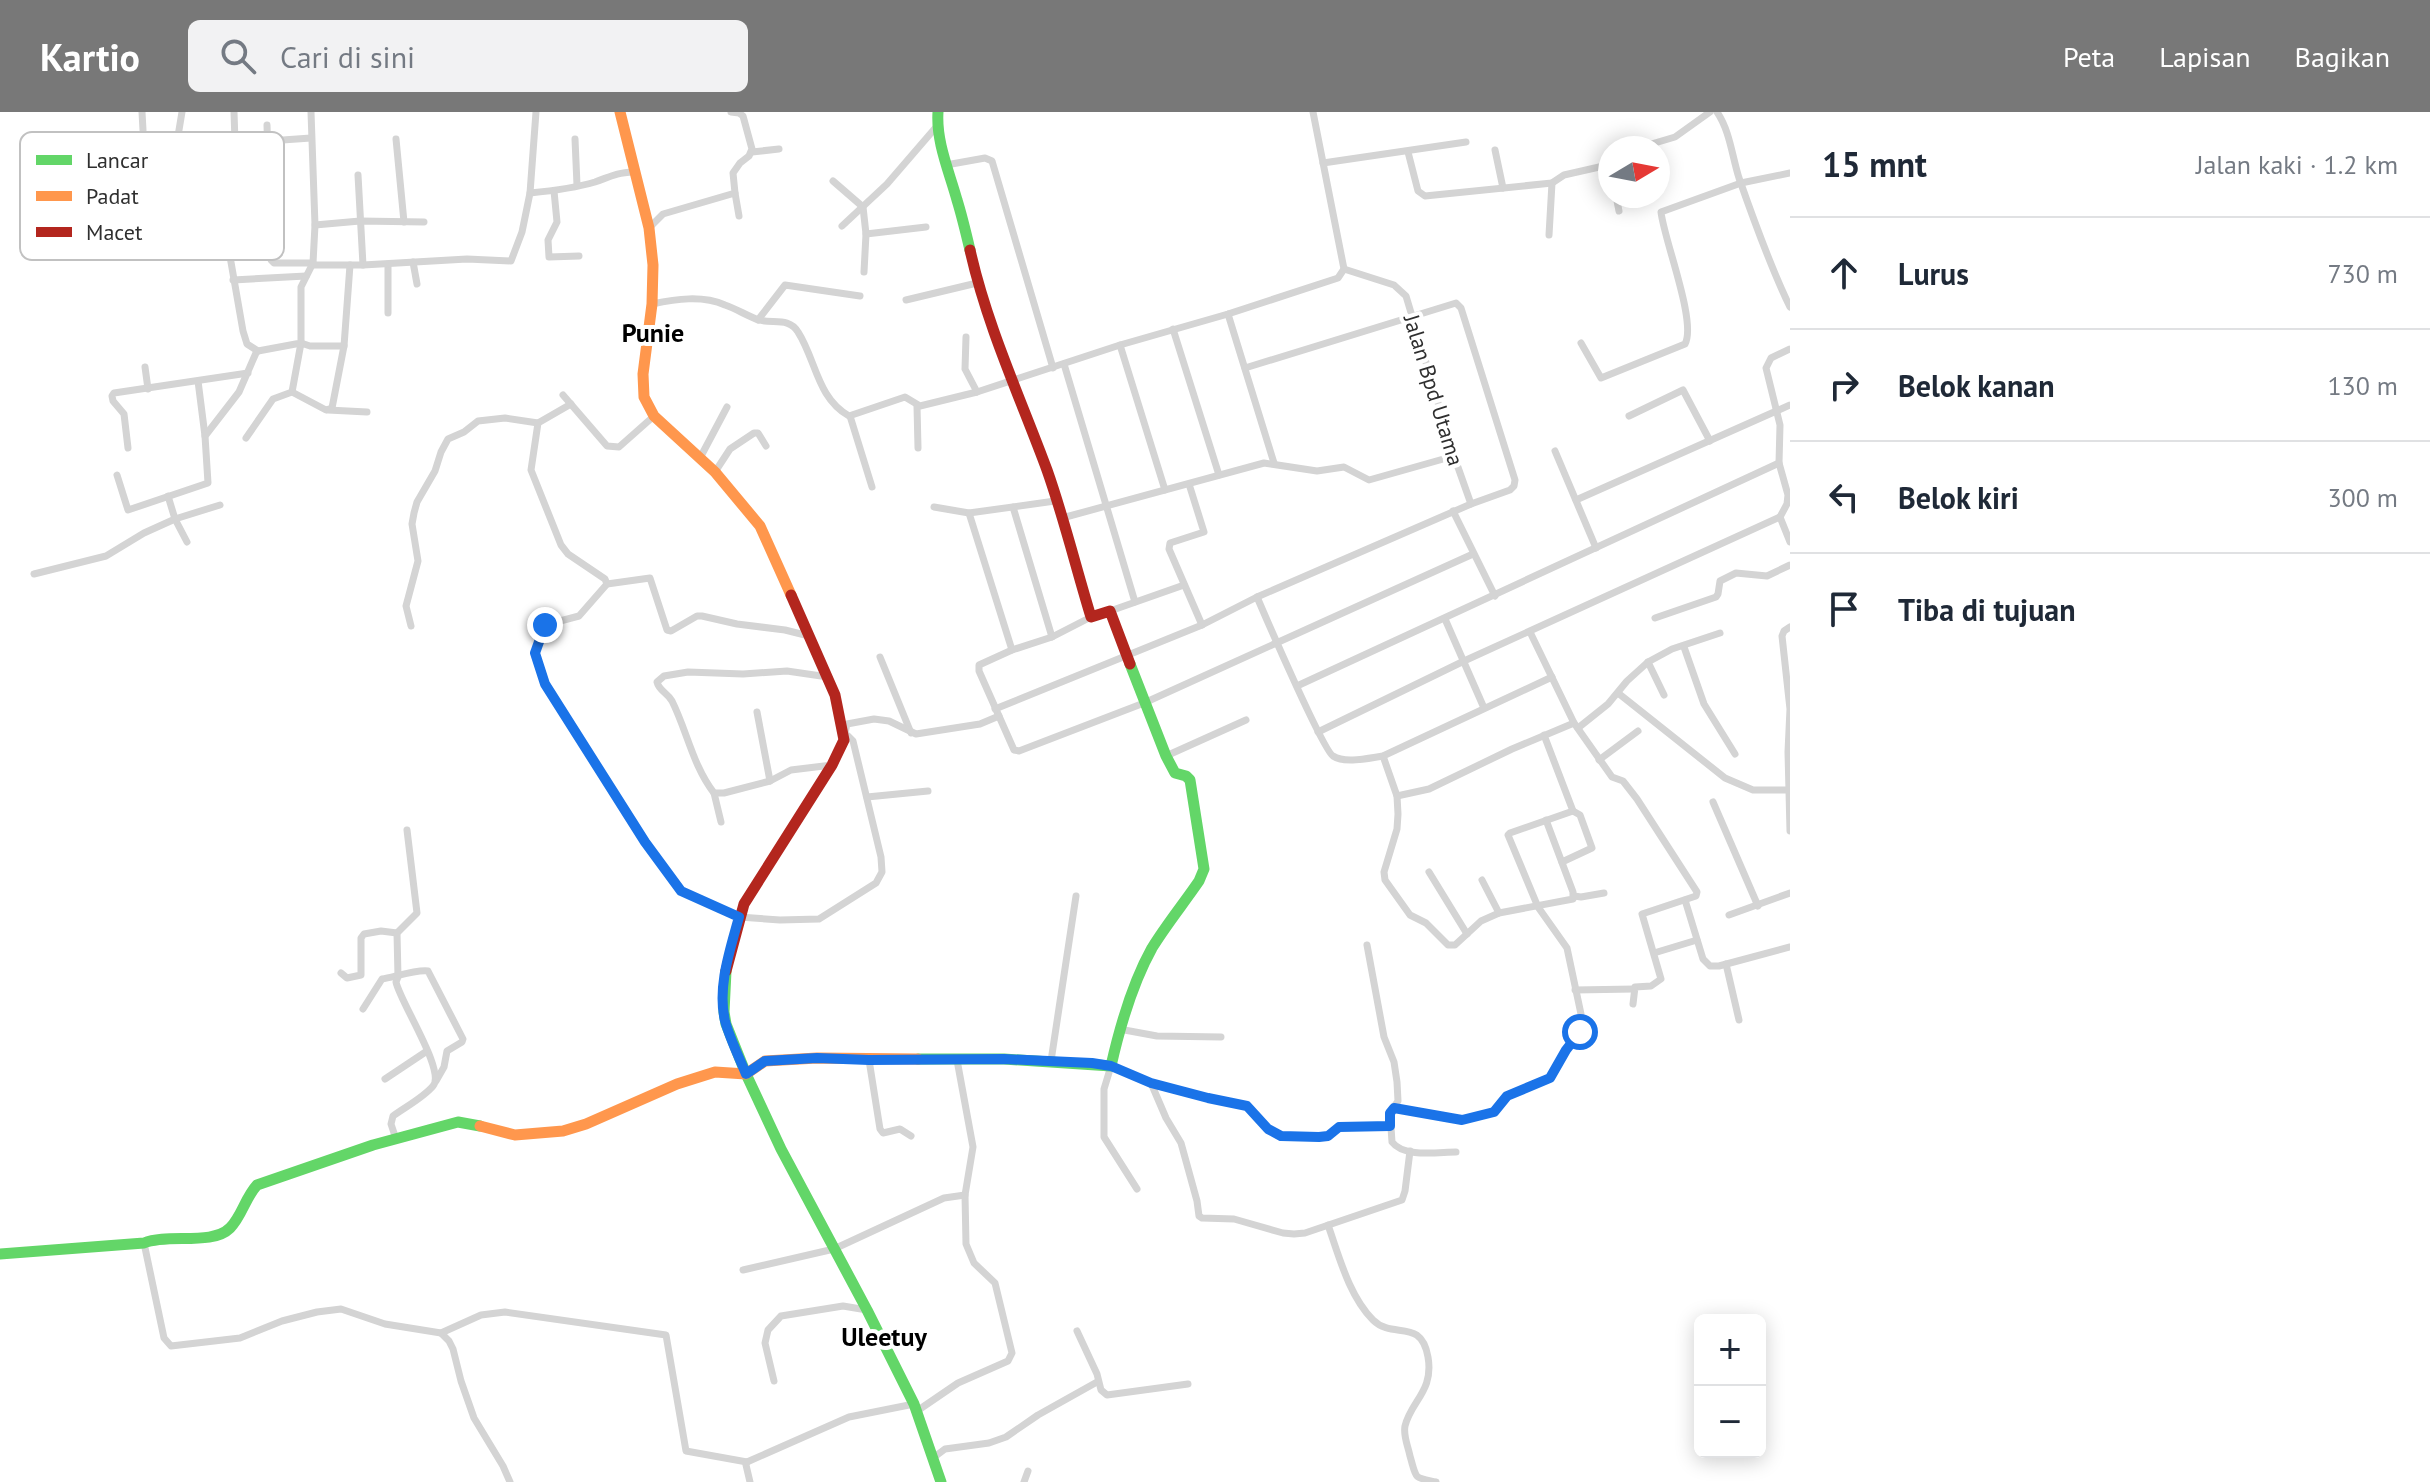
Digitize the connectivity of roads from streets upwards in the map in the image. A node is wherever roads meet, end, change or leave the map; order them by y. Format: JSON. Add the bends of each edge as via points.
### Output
{"nodes":[{"id":1,"x":142,"y":112,"type":"edge"},
{"id":2,"x":182,"y":112,"type":"edge"},
{"id":3,"x":234,"y":112,"type":"edge"},
{"id":4,"x":311,"y":112,"type":"edge"},
{"id":5,"x":536,"y":112,"type":"edge"},
{"id":6,"x":620,"y":112,"type":"edge"},
{"id":7,"x":731,"y":112,"type":"edge"},
{"id":8,"x":938,"y":112,"type":"edge"},
{"id":9,"x":1313,"y":112,"type":"edge"},
{"id":10,"x":1710,"y":112,"type":"edge"},
{"id":11,"x":1717,"y":112,"type":"edge"},
{"id":12,"x":267,"y":125,"type":"dead end"},
{"id":13,"x":937,"y":126,"type":"junction"},
{"id":14,"x":143,"y":130,"type":"dead end"},
{"id":15,"x":178,"y":132,"type":"edge"},
{"id":16,"x":235,"y":132,"type":"edge"},
{"id":17,"x":267,"y":132,"type":"edge"},
{"id":18,"x":311,"y":138,"type":"junction"},
{"id":19,"x":1670,"y":138,"type":"edge"},
{"id":20,"x":284,"y":139,"type":"edge"},
{"id":21,"x":396,"y":139,"type":"dead end"},
{"id":22,"x":575,"y":139,"type":"dead end"},
{"id":23,"x":1466,"y":142,"type":"dead end"},
{"id":24,"x":779,"y":149,"type":"dead end"},
{"id":25,"x":1495,"y":150,"type":"dead end"},
{"id":26,"x":752,"y":152,"type":"junction"},
{"id":27,"x":1408,"y":152,"type":"junction"},
{"id":28,"x":1323,"y":163,"type":"junction"},
{"id":29,"x":946,"y":165,"type":"junction"},
{"id":30,"x":1598,"y":168,"type":"edge"},
{"id":31,"x":634,"y":172,"type":"junction"},
{"id":32,"x":1790,"y":173,"type":"edge"},
{"id":33,"x":358,"y":175,"type":"dead end"},
{"id":34,"x":833,"y":181,"type":"dead end"},
{"id":35,"x":1552,"y":183,"type":"junction"},
{"id":36,"x":1741,"y":183,"type":"junction"},
{"id":37,"x":577,"y":185,"type":"junction"},
{"id":38,"x":1503,"y":188,"type":"junction"},
{"id":39,"x":554,"y":191,"type":"junction"},
{"id":40,"x":530,"y":193,"type":"junction"},
{"id":41,"x":735,"y":193,"type":"junction"},
{"id":42,"x":863,"y":207,"type":"junction"},
{"id":43,"x":1618,"y":208,"type":"edge"},
{"id":44,"x":1619,"y":211,"type":"dead end"},
{"id":45,"x":739,"y":216,"type":"dead end"},
{"id":46,"x":360,"y":221,"type":"junction"},
{"id":47,"x":404,"y":222,"type":"junction"},
{"id":48,"x":424,"y":222,"type":"dead end"},
{"id":49,"x":315,"y":225,"type":"junction"},
{"id":50,"x":842,"y":226,"type":"dead end"},
{"id":51,"x":926,"y":227,"type":"dead end"},
{"id":52,"x":649,"y":228,"type":"junction"},
{"id":53,"x":866,"y":234,"type":"junction"},
{"id":54,"x":1549,"y":235,"type":"dead end"},
{"id":55,"x":579,"y":256,"type":"dead end"},
{"id":56,"x":230,"y":260,"type":"edge"},
{"id":57,"x":271,"y":260,"type":"edge"},
{"id":58,"x":414,"y":263,"type":"junction"},
{"id":59,"x":388,"y":264,"type":"junction"},
{"id":60,"x":363,"y":265,"type":"junction"},
{"id":61,"x":311,"y":268,"type":"junction"},
{"id":62,"x":350,"y":269,"type":"junction"},
{"id":63,"x":1344,"y":269,"type":"junction"},
{"id":64,"x":864,"y":272,"type":"dead end"},
{"id":65,"x":233,"y":275,"type":"junction"},
{"id":66,"x":977,"y":283,"type":"junction"},
{"id":67,"x":417,"y":284,"type":"dead end"},
{"id":68,"x":860,"y":296,"type":"dead end"},
{"id":69,"x":906,"y":300,"type":"dead end"},
{"id":70,"x":1789,"y":302,"type":"edge"},
{"id":71,"x":652,"y":304,"type":"junction"},
{"id":72,"x":388,"y":313,"type":"dead end"},
{"id":73,"x":1228,"y":314,"type":"junction"},
{"id":74,"x":1411,"y":317,"type":"junction"},
{"id":75,"x":757,"y":319,"type":"junction"},
{"id":76,"x":1173,"y":329,"type":"junction"},
{"id":77,"x":966,"y":337,"type":"dead end"},
{"id":78,"x":301,"y":343,"type":"junction"},
{"id":79,"x":1581,"y":343,"type":"dead end"},
{"id":80,"x":1120,"y":345,"type":"junction"},
{"id":81,"x":344,"y":346,"type":"junction"},
{"id":82,"x":1790,"y":349,"type":"edge"},
{"id":83,"x":258,"y":351,"type":"junction"},
{"id":84,"x":1064,"y":364,"type":"junction"},
{"id":85,"x":145,"y":367,"type":"dead end"},
{"id":86,"x":1053,"y":368,"type":"junction"},
{"id":87,"x":1245,"y":368,"type":"junction"},
{"id":88,"x":248,"y":373,"type":"junction"},
{"id":89,"x":1011,"y":379,"type":"junction"},
{"id":90,"x":198,"y":381,"type":"junction"},
{"id":91,"x":148,"y":389,"type":"junction"},
{"id":92,"x":292,"y":392,"type":"junction"},
{"id":93,"x":977,"y":392,"type":"junction"},
{"id":94,"x":563,"y":395,"type":"dead end"},
{"id":95,"x":571,"y":404,"type":"junction"},
{"id":96,"x":1790,"y":405,"type":"edge"},
{"id":97,"x":917,"y":406,"type":"junction"},
{"id":98,"x":727,"y":407,"type":"dead end"},
{"id":99,"x":328,"y":410,"type":"junction"},
{"id":100,"x":1777,"y":411,"type":"junction"},
{"id":101,"x":367,"y":412,"type":"dead end"},
{"id":102,"x":654,"y":416,"type":"junction"},
{"id":103,"x":850,"y":416,"type":"junction"},
{"id":104,"x":1629,"y":416,"type":"dead end"},
{"id":105,"x":538,"y":423,"type":"junction"},
{"id":106,"x":205,"y":436,"type":"junction"},
{"id":107,"x":246,"y":438,"type":"dead end"},
{"id":108,"x":1710,"y":441,"type":"junction"},
{"id":109,"x":766,"y":446,"type":"dead end"},
{"id":110,"x":128,"y":448,"type":"dead end"},
{"id":111,"x":918,"y":448,"type":"dead end"},
{"id":112,"x":1555,"y":451,"type":"dead end"},
{"id":113,"x":1454,"y":456,"type":"junction"},
{"id":114,"x":700,"y":458,"type":"junction"},
{"id":115,"x":1274,"y":463,"type":"junction"},
{"id":116,"x":1779,"y":463,"type":"junction"},
{"id":117,"x":715,"y":472,"type":"junction"},
{"id":118,"x":117,"y":475,"type":"dead end"},
{"id":119,"x":1219,"y":475,"type":"junction"},
{"id":120,"x":1189,"y":484,"type":"junction"},
{"id":121,"x":872,"y":487,"type":"dead end"},
{"id":122,"x":1165,"y":490,"type":"junction"},
{"id":123,"x":1789,"y":494,"type":"edge"},
{"id":124,"x":168,"y":496,"type":"junction"},
{"id":125,"x":1576,"y":500,"type":"junction"},
{"id":126,"x":1055,"y":501,"type":"junction"},
{"id":127,"x":1471,"y":504,"type":"junction"},
{"id":128,"x":220,"y":505,"type":"dead end"},
{"id":129,"x":1108,"y":506,"type":"junction"},
{"id":130,"x":934,"y":507,"type":"dead end"},
{"id":131,"x":1013,"y":507,"type":"junction"},
{"id":132,"x":1453,"y":511,"type":"junction"},
{"id":133,"x":969,"y":513,"type":"junction"},
{"id":134,"x":1780,"y":517,"type":"junction"},
{"id":135,"x":1062,"y":518,"type":"junction"},
{"id":136,"x":175,"y":519,"type":"junction"},
{"id":137,"x":187,"y":542,"type":"dead end"},
{"id":138,"x":1790,"y":542,"type":"edge"},
{"id":139,"x":1596,"y":548,"type":"junction"},
{"id":140,"x":1473,"y":554,"type":"junction"},
{"id":141,"x":1790,"y":565,"type":"edge"},
{"id":142,"x":34,"y":574,"type":"dead end"},
{"id":143,"x":607,"y":584,"type":"junction"},
{"id":144,"x":1184,"y":585,"type":"junction"},
{"id":145,"x":1495,"y":596,"type":"junction"},
{"id":146,"x":1257,"y":597,"type":"junction"},
{"id":147,"x":1135,"y":602,"type":"junction"},
{"id":148,"x":1110,"y":611,"type":"junction"},
{"id":149,"x":1091,"y":617,"type":"junction"},
{"id":150,"x":1655,"y":618,"type":"dead end"},
{"id":151,"x":1445,"y":619,"type":"junction"},
{"id":152,"x":1202,"y":625,"type":"junction"},
{"id":153,"x":411,"y":626,"type":"dead end"},
{"id":154,"x":1790,"y":627,"type":"edge"},
{"id":155,"x":1530,"y":632,"type":"junction"},
{"id":156,"x":1720,"y":633,"type":"dead end"},
{"id":157,"x":811,"y":636,"type":"junction"},
{"id":158,"x":1052,"y":637,"type":"junction"},
{"id":159,"x":1277,"y":642,"type":"junction"},
{"id":160,"x":1684,"y":647,"type":"junction"},
{"id":161,"x":1012,"y":650,"type":"junction"},
{"id":162,"x":880,"y":657,"type":"dead end"},
{"id":163,"x":1126,"y":657,"type":"junction"},
{"id":164,"x":1464,"y":661,"type":"junction"},
{"id":165,"x":1648,"y":662,"type":"junction"},
{"id":166,"x":828,"y":677,"type":"junction"},
{"id":167,"x":1552,"y":677,"type":"junction"},
{"id":168,"x":1297,"y":686,"type":"junction"},
{"id":169,"x":1618,"y":693,"type":"junction"},
{"id":170,"x":1664,"y":695,"type":"dead end"},
{"id":171,"x":1144,"y":703,"type":"junction"},
{"id":172,"x":1484,"y":708,"type":"junction"},
{"id":173,"x":1790,"y":709,"type":"edge"},
{"id":174,"x":757,"y":712,"type":"dead end"},
{"id":175,"x":997,"y":713,"type":"junction"},
{"id":176,"x":1246,"y":720,"type":"dead end"},
{"id":177,"x":1576,"y":726,"type":"junction"},
{"id":178,"x":1638,"y":731,"type":"dead end"},
{"id":179,"x":1318,"y":732,"type":"junction"},
{"id":180,"x":911,"y":733,"type":"junction"},
{"id":181,"x":1544,"y":735,"type":"junction"},
{"id":182,"x":844,"y":738,"type":"junction"},
{"id":183,"x":1789,"y":752,"type":"edge"},
{"id":184,"x":1735,"y":754,"type":"dead end"},
{"id":185,"x":1166,"y":756,"type":"junction"},
{"id":186,"x":1383,"y":756,"type":"junction"},
{"id":187,"x":1599,"y":760,"type":"junction"},
{"id":188,"x":832,"y":765,"type":"junction"},
{"id":189,"x":770,"y":781,"type":"junction"},
{"id":190,"x":1788,"y":790,"type":"edge"},
{"id":191,"x":928,"y":791,"type":"dead end"},
{"id":192,"x":714,"y":793,"type":"junction"},
{"id":193,"x":1397,"y":796,"type":"junction"},
{"id":194,"x":867,"y":797,"type":"junction"},
{"id":195,"x":1713,"y":802,"type":"dead end"},
{"id":196,"x":1573,"y":811,"type":"junction"},
{"id":197,"x":1546,"y":820,"type":"junction"},
{"id":198,"x":721,"y":822,"type":"dead end"},
{"id":199,"x":407,"y":830,"type":"dead end"},
{"id":200,"x":1790,"y":831,"type":"edge"},
{"id":201,"x":1562,"y":862,"type":"junction"},
{"id":202,"x":1429,"y":872,"type":"dead end"},
{"id":203,"x":1482,"y":880,"type":"dead end"},
{"id":204,"x":1604,"y":893,"type":"dead end"},
{"id":205,"x":1790,"y":893,"type":"edge"},
{"id":206,"x":1076,"y":896,"type":"dead end"},
{"id":207,"x":1574,"y":896,"type":"junction"},
{"id":208,"x":1685,"y":900,"type":"junction"},
{"id":209,"x":1758,"y":906,"type":"junction"},
{"id":210,"x":1538,"y":907,"type":"junction"},
{"id":211,"x":1499,"y":913,"type":"junction"},
{"id":212,"x":1729,"y":915,"type":"dead end"},
{"id":213,"x":739,"y":917,"type":"junction"},
{"id":214,"x":397,"y":933,"type":"junction"},
{"id":215,"x":1467,"y":934,"type":"junction"},
{"id":216,"x":1697,"y":940,"type":"junction"},
{"id":217,"x":1367,"y":945,"type":"dead end"},
{"id":218,"x":1790,"y":947,"type":"edge"},
{"id":219,"x":1654,"y":953,"type":"junction"},
{"id":220,"x":1726,"y":964,"type":"junction"},
{"id":221,"x":341,"y":973,"type":"dead end"},
{"id":222,"x":398,"y":977,"type":"junction"},
{"id":223,"x":1634,"y":989,"type":"junction"},
{"id":224,"x":1575,"y":990,"type":"junction"},
{"id":225,"x":1633,"y":1004,"type":"dead end"},
{"id":226,"x":363,"y":1009,"type":"dead end"},
{"id":227,"x":1739,"y":1020,"type":"dead end"},
{"id":228,"x":1119,"y":1029,"type":"junction"},
{"id":229,"x":1221,"y":1037,"type":"dead end"},
{"id":230,"x":427,"y":1051,"type":"junction"},
{"id":231,"x":869,"y":1060,"type":"junction"},
{"id":232,"x":957,"y":1060,"type":"junction"},
{"id":233,"x":1051,"y":1061,"type":"junction"},
{"id":234,"x":1111,"y":1066,"type":"junction"},
{"id":235,"x":746,"y":1074,"type":"junction"},
{"id":236,"x":385,"y":1079,"type":"dead end"},
{"id":237,"x":436,"y":1081,"type":"junction"},
{"id":238,"x":1151,"y":1083,"type":"junction"},
{"id":239,"x":1394,"y":1108,"type":"junction"},
{"id":240,"x":1390,"y":1126,"type":"junction"},
{"id":241,"x":911,"y":1136,"type":"dead end"},
{"id":242,"x":396,"y":1139,"type":"junction"},
{"id":243,"x":1410,"y":1151,"type":"junction"},
{"id":244,"x":1456,"y":1152,"type":"dead end"},
{"id":245,"x":1137,"y":1189,"type":"dead end"},
{"id":246,"x":965,"y":1195,"type":"junction"},
{"id":247,"x":1328,"y":1225,"type":"junction"},
{"id":248,"x":144,"y":1243,"type":"junction"},
{"id":249,"x":834,"y":1249,"type":"junction"},
{"id":250,"x":0,"y":1254,"type":"edge"},
{"id":251,"x":743,"y":1270,"type":"dead end"},
{"id":252,"x":867,"y":1310,"type":"junction"},
{"id":253,"x":455,"y":1327,"type":"junction"},
{"id":254,"x":1077,"y":1331,"type":"dead end"},
{"id":255,"x":441,"y":1333,"type":"junction"},
{"id":256,"x":449,"y":1341,"type":"junction"},
{"id":257,"x":774,"y":1381,"type":"dead end"},
{"id":258,"x":1097,"y":1382,"type":"junction"},
{"id":259,"x":1188,"y":1384,"type":"dead end"},
{"id":260,"x":915,"y":1408,"type":"junction"},
{"id":261,"x":933,"y":1458,"type":"junction"},
{"id":262,"x":747,"y":1462,"type":"junction"},
{"id":263,"x":1028,"y":1471,"type":"dead end"},
{"id":264,"x":510,"y":1482,"type":"edge"},
{"id":265,"x":750,"y":1482,"type":"edge"},
{"id":266,"x":941,"y":1482,"type":"edge"},
{"id":267,"x":1024,"y":1482,"type":"edge"},
{"id":268,"x":1436,"y":1482,"type":"edge"}],
"edges":[{"from":1,"to":14,"type":"street"},
{"from":2,"to":15,"type":"street"},
{"from":3,"to":16,"type":"street"},
{"from":4,"to":18,"type":"street"},
{"from":5,"to":40,"type":"street"},
{"from":6,"to":31,"type":"street"},
{"from":7,"to":26,"type":"street","via":[[743,116]]},
{"from":8,"to":13,"type":"street"},
{"from":9,"to":28,"type":"street"},
{"from":10,"to":19,"type":"street"},
{"from":11,"to":36,"type":"street"},
{"from":12,"to":17,"type":"street"},
{"from":13,"to":29,"type":"street"},
{"from":13,"to":42,"type":"street"},
{"from":18,"to":20,"type":"street"},
{"from":18,"to":49,"type":"street"},
{"from":21,"to":47,"type":"street"},
{"from":22,"to":37,"type":"street"},
{"from":23,"to":27,"type":"street"},
{"from":24,"to":26,"type":"street"},
{"from":25,"to":38,"type":"street"},
{"from":26,"to":41,"type":"street","via":[[734,170]]},
{"from":27,"to":28,"type":"street"},
{"from":27,"to":38,"type":"street","via":[[1421,195]]},
{"from":28,"to":63,"type":"street"},
{"from":29,"to":66,"type":"street"},
{"from":29,"to":86,"type":"street","via":[[992,161]]},
{"from":30,"to":35,"type":"street"},
{"from":31,"to":37,"type":"street"},
{"from":31,"to":52,"type":"street"},
{"from":32,"to":36,"type":"street"},
{"from":33,"to":46,"type":"street"},
{"from":34,"to":42,"type":"street"},
{"from":35,"to":38,"type":"street"},
{"from":35,"to":54,"type":"street"},
{"from":36,"to":70,"type":"street"},
{"from":36,"to":79,"type":"street","via":[[1661,212],[1679,282],[1685,344],[1601,378]]},
{"from":37,"to":39,"type":"street"},
{"from":39,"to":40,"type":"street"},
{"from":39,"to":55,"type":"street","via":[[557,222],[549,236],[549,257]]},
{"from":40,"to":58,"type":"street","via":[[511,261]]},
{"from":41,"to":45,"type":"street"},
{"from":41,"to":52,"type":"street","via":[[663,214]]},
{"from":42,"to":50,"type":"street"},
{"from":42,"to":53,"type":"street"},
{"from":43,"to":44,"type":"street"},
{"from":46,"to":47,"type":"street"},
{"from":46,"to":49,"type":"street"},
{"from":46,"to":60,"type":"street"},
{"from":47,"to":48,"type":"street"},
{"from":49,"to":61,"type":"street"},
{"from":51,"to":53,"type":"street"},
{"from":52,"to":71,"type":"street"},
{"from":53,"to":64,"type":"street"},
{"from":56,"to":65,"type":"street"},
{"from":57,"to":61,"type":"street"},
{"from":58,"to":59,"type":"street"},
{"from":58,"to":67,"type":"street"},
{"from":59,"to":60,"type":"street"},
{"from":59,"to":72,"type":"street"},
{"from":60,"to":62,"type":"street"},
{"from":61,"to":62,"type":"street"},
{"from":61,"to":65,"type":"street"},
{"from":61,"to":78,"type":"street","via":[[301,287]]},
{"from":62,"to":81,"type":"street"},
{"from":63,"to":73,"type":"street","via":[[1338,278]]},
{"from":63,"to":74,"type":"street","name":"Jalan Bpd Utama","via":[[1399,288]]},
{"from":65,"to":83,"type":"street","via":[[239,332]]},
{"from":66,"to":69,"type":"street"},
{"from":66,"to":89,"type":"street"},
{"from":68,"to":75,"type":"street","via":[[785,285]]},
{"from":71,"to":75,"type":"street","via":[[680,298],[714,301]]},
{"from":71,"to":102,"type":"street","via":[[643,386]]},
{"from":73,"to":76,"type":"street"},
{"from":73,"to":87,"type":"street"},
{"from":74,"to":87,"type":"street"},
{"from":74,"to":113,"type":"street","name":"Jalan Bpd Utama"},
{"from":74,"to":127,"type":"street","via":[[1454,303],[1461,308],[1515,480],[1510,490]]},
{"from":75,"to":103,"type":"street","via":[[785,322],[797,330],[831,402]]},
{"from":76,"to":80,"type":"street"},
{"from":76,"to":119,"type":"street"},
{"from":77,"to":93,"type":"street","via":[[965,369]]},
{"from":78,"to":81,"type":"street"},
{"from":78,"to":83,"type":"street"},
{"from":78,"to":92,"type":"street"},
{"from":80,"to":84,"type":"street"},
{"from":80,"to":122,"type":"street"},
{"from":81,"to":99,"type":"street"},
{"from":82,"to":100,"type":"street","via":[[1771,358],[1766,368]]},
{"from":83,"to":88,"type":"street"},
{"from":84,"to":86,"type":"street"},
{"from":84,"to":129,"type":"street"},
{"from":85,"to":91,"type":"street"},
{"from":86,"to":89,"type":"street"},
{"from":87,"to":115,"type":"street"},
{"from":88,"to":90,"type":"street"},
{"from":88,"to":106,"type":"street"},
{"from":89,"to":93,"type":"street"},
{"from":89,"to":126,"type":"street"},
{"from":90,"to":91,"type":"street"},
{"from":90,"to":106,"type":"street"},
{"from":91,"to":110,"type":"street","via":[[112,396],[124,414]]},
{"from":92,"to":99,"type":"street"},
{"from":92,"to":107,"type":"street","via":[[273,399]]},
{"from":93,"to":97,"type":"street"},
{"from":94,"to":95,"type":"street"},
{"from":95,"to":102,"type":"street","via":[[613,447]]},
{"from":95,"to":105,"type":"street"},
{"from":96,"to":100,"type":"street"},
{"from":97,"to":103,"type":"street","via":[[905,397]]},
{"from":97,"to":111,"type":"street"},
{"from":98,"to":114,"type":"street"},
{"from":99,"to":101,"type":"street"},
{"from":100,"to":108,"type":"street"},
{"from":100,"to":116,"type":"street"},
{"from":102,"to":114,"type":"street"},
{"from":103,"to":121,"type":"street"},
{"from":104,"to":108,"type":"street","via":[[1683,390]]},
{"from":105,"to":143,"type":"street","via":[[531,470],[557,537],[568,554]]},
{"from":105,"to":153,"type":"street","via":[[478,421],[448,439],[414,513],[418,561],[406,606]]},
{"from":106,"to":124,"type":"street","via":[[209,483]]},
{"from":108,"to":125,"type":"street"},
{"from":109,"to":117,"type":"street","via":[[754,433],[730,449]]},
{"from":112,"to":125,"type":"street"},
{"from":113,"to":115,"type":"street","via":[[1369,480],[1344,467],[1317,471]]},
{"from":113,"to":127,"type":"street","name":"Jalan Bpd Utama"},
{"from":114,"to":117,"type":"street"},
{"from":115,"to":119,"type":"street"},
{"from":116,"to":123,"type":"street"},
{"from":116,"to":139,"type":"street"},
{"from":117,"to":157,"type":"street","via":[[764,534]]},
{"from":118,"to":124,"type":"street","via":[[128,510]]},
{"from":119,"to":120,"type":"street"},
{"from":120,"to":122,"type":"street"},
{"from":120,"to":144,"type":"street","via":[[1204,531],[1170,543]]},
{"from":122,"to":129,"type":"street"},
{"from":123,"to":134,"type":"street"},
{"from":124,"to":136,"type":"street"},
{"from":125,"to":139,"type":"street"},
{"from":126,"to":131,"type":"street"},
{"from":126,"to":135,"type":"street"},
{"from":127,"to":132,"type":"street"},
{"from":128,"to":136,"type":"street"},
{"from":129,"to":135,"type":"street"},
{"from":129,"to":147,"type":"street"},
{"from":130,"to":133,"type":"street"},
{"from":131,"to":133,"type":"street"},
{"from":131,"to":158,"type":"street"},
{"from":132,"to":140,"type":"street"},
{"from":132,"to":146,"type":"street"},
{"from":133,"to":161,"type":"street"},
{"from":134,"to":138,"type":"street"},
{"from":134,"to":155,"type":"street"},
{"from":135,"to":149,"type":"street"},
{"from":136,"to":137,"type":"street"},
{"from":136,"to":142,"type":"street","via":[[106,556]]},
{"from":139,"to":145,"type":"street"},
{"from":140,"to":145,"type":"street"},
{"from":140,"to":159,"type":"street"},
{"from":141,"to":150,"type":"street","via":[[1765,577],[1734,573],[1720,581],[1713,599]]},
{"from":143,"to":157,"type":"street","via":[[650,578],[667,630],[702,616]]},
{"from":143,"to":213,"type":"street","via":[[579,616],[545,625],[535,653],[545,684],[681,891]]},
{"from":144,"to":147,"type":"street"},
{"from":144,"to":152,"type":"street"},
{"from":145,"to":151,"type":"street"},
{"from":146,"to":152,"type":"street"},
{"from":146,"to":159,"type":"street"},
{"from":147,"to":148,"type":"street"},
{"from":148,"to":149,"type":"street"},
{"from":148,"to":163,"type":"street"},
{"from":149,"to":158,"type":"street"},
{"from":151,"to":164,"type":"street"},
{"from":151,"to":168,"type":"street"},
{"from":152,"to":163,"type":"street"},
{"from":154,"to":173,"type":"street","via":[[1782,636]]},
{"from":155,"to":164,"type":"street"},
{"from":155,"to":167,"type":"street"},
{"from":156,"to":160,"type":"street"},
{"from":157,"to":166,"type":"street"},
{"from":158,"to":161,"type":"street"},
{"from":159,"to":168,"type":"street"},
{"from":159,"to":171,"type":"street"},
{"from":160,"to":165,"type":"street"},
{"from":160,"to":184,"type":"street","via":[[1704,704]]},
{"from":161,"to":175,"type":"street","via":[[978,667]]},
{"from":162,"to":180,"type":"street"},
{"from":163,"to":171,"type":"street"},
{"from":163,"to":175,"type":"street"},
{"from":164,"to":172,"type":"street"},
{"from":164,"to":179,"type":"street"},
{"from":165,"to":169,"type":"street"},
{"from":165,"to":170,"type":"street"},
{"from":166,"to":182,"type":"street"},
{"from":166,"to":192,"type":"street","via":[[787,671],[688,672],[658,679]]},
{"from":167,"to":172,"type":"street"},
{"from":167,"to":177,"type":"street"},
{"from":168,"to":179,"type":"street"},
{"from":169,"to":177,"type":"street"},
{"from":169,"to":190,"type":"street","via":[[1725,778],[1753,790]]},
{"from":171,"to":175,"type":"street","via":[[1016,751]]},
{"from":171,"to":185,"type":"street"},
{"from":172,"to":186,"type":"street"},
{"from":173,"to":183,"type":"street"},
{"from":174,"to":189,"type":"street"},
{"from":175,"to":180,"type":"street","via":[[980,724]]},
{"from":176,"to":185,"type":"street"},
{"from":177,"to":181,"type":"street"},
{"from":177,"to":187,"type":"street"},
{"from":178,"to":187,"type":"street"},
{"from":179,"to":186,"type":"street","via":[[1335,757]]},
{"from":180,"to":182,"type":"street","via":[[896,723],[874,719],[847,724]]},
{"from":181,"to":193,"type":"street","via":[[1429,789]]},
{"from":181,"to":196,"type":"street"},
{"from":182,"to":188,"type":"street"},
{"from":182,"to":194,"type":"street","via":[[853,741]]},
{"from":183,"to":190,"type":"street"},
{"from":185,"to":228,"type":"street","via":[[1175,773],[1190,780],[1204,869],[1148,955]]},
{"from":186,"to":193,"type":"street"},
{"from":187,"to":208,"type":"street","via":[[1637,799],[1697,892]]},
{"from":188,"to":189,"type":"street","via":[[791,770]]},
{"from":188,"to":213,"type":"street"},
{"from":189,"to":192,"type":"street"},
{"from":190,"to":200,"type":"street"},
{"from":191,"to":194,"type":"street"},
{"from":192,"to":198,"type":"street"},
{"from":193,"to":215,"type":"street","via":[[1397,829],[1385,880],[1410,915],[1448,945]]},
{"from":194,"to":213,"type":"street","via":[[881,857],[876,883],[819,919]]},
{"from":195,"to":209,"type":"street"},
{"from":196,"to":197,"type":"street"},
{"from":196,"to":201,"type":"street","via":[[1580,815],[1592,848]]},
{"from":197,"to":201,"type":"street"},
{"from":197,"to":210,"type":"street","via":[[1508,835]]},
{"from":199,"to":214,"type":"street","via":[[417,913]]},
{"from":201,"to":207,"type":"street"},
{"from":202,"to":215,"type":"street"},
{"from":203,"to":211,"type":"street"},
{"from":204,"to":207,"type":"street"},
{"from":205,"to":209,"type":"street"},
{"from":206,"to":233,"type":"street"},
{"from":207,"to":210,"type":"street"},
{"from":208,"to":216,"type":"street"},
{"from":208,"to":219,"type":"street","via":[[1642,914]]},
{"from":209,"to":212,"type":"street"},
{"from":210,"to":211,"type":"street"},
{"from":210,"to":224,"type":"street","via":[[1567,948]]},
{"from":211,"to":215,"type":"street"},
{"from":213,"to":235,"type":"street","via":[[723,1002]]},
{"from":214,"to":221,"type":"street","via":[[364,934],[361,975],[347,978]]},
{"from":214,"to":222,"type":"street"},
{"from":216,"to":219,"type":"street"},
{"from":216,"to":220,"type":"street","via":[[1707,965]]},
{"from":217,"to":239,"type":"street","via":[[1384,1037],[1394,1062]]},
{"from":218,"to":220,"type":"street"},
{"from":219,"to":223,"type":"street","via":[[1661,979]]},
{"from":220,"to":227,"type":"street"},
{"from":222,"to":226,"type":"street","via":[[380,980]]},
{"from":222,"to":230,"type":"street","via":[[397,989]]},
{"from":222,"to":237,"type":"street","via":[[428,971],[463,1039],[447,1051]]},
{"from":223,"to":224,"type":"street"},
{"from":223,"to":225,"type":"street"},
{"from":224,"to":239,"type":"street","via":[[1580,1032],[1550,1078],[1507,1096],[1494,1112],[1462,1120]]},
{"from":228,"to":229,"type":"street","via":[[1157,1036]]},
{"from":228,"to":234,"type":"street"},
{"from":230,"to":236,"type":"street"},
{"from":230,"to":237,"type":"street"},
{"from":231,"to":232,"type":"street"},
{"from":231,"to":235,"type":"street","via":[[765,1061]]},
{"from":231,"to":241,"type":"street","via":[[880,1129],[900,1129]]},
{"from":232,"to":233,"type":"street"},
{"from":232,"to":246,"type":"street","via":[[973,1147]]},
{"from":233,"to":234,"type":"street"},
{"from":234,"to":238,"type":"street"},
{"from":234,"to":245,"type":"street","via":[[1104,1089],[1104,1137]]},
{"from":235,"to":242,"type":"street","via":[[715,1072],[563,1131],[515,1135],[461,1122]]},
{"from":235,"to":249,"type":"street"},
{"from":237,"to":242,"type":"street","via":[[393,1116]]},
{"from":238,"to":240,"type":"street","via":[[1247,1106],[1281,1136],[1319,1137],[1339,1127]]},
{"from":238,"to":247,"type":"street","via":[[1181,1143],[1200,1218],[1234,1219],[1294,1234]]},
{"from":239,"to":240,"type":"street"},
{"from":240,"to":243,"type":"street","via":[[1394,1146]]},
{"from":242,"to":248,"type":"street","via":[[257,1185],[225,1232]]},
{"from":243,"to":244,"type":"street"},
{"from":243,"to":247,"type":"street","via":[[1402,1200]]},
{"from":246,"to":249,"type":"street","via":[[944,1198]]},
{"from":246,"to":260,"type":"street","via":[[966,1244],[974,1263],[995,1283],[1012,1355]]},
{"from":247,"to":268,"type":"street","via":[[1370,1317],[1387,1329],[1412,1331],[1425,1346],[1428,1376],[1405,1431],[1416,1476]]},
{"from":248,"to":250,"type":"street"},
{"from":248,"to":255,"type":"street","via":[[164,1338],[171,1346],[232,1340],[282,1321],[341,1309],[385,1324]]},
{"from":249,"to":251,"type":"street"},
{"from":249,"to":252,"type":"street"},
{"from":252,"to":257,"type":"street","via":[[843,1306],[781,1316],[768,1330],[765,1343]]},
{"from":252,"to":260,"type":"street"},
{"from":253,"to":255,"type":"street"},
{"from":253,"to":256,"type":"street"},
{"from":253,"to":262,"type":"street","via":[[481,1315],[505,1312],[666,1335],[686,1451]]},
{"from":254,"to":258,"type":"street"},
{"from":255,"to":256,"type":"street"},
{"from":256,"to":264,"type":"street","via":[[474,1418]]},
{"from":258,"to":259,"type":"street","via":[[1110,1395]]},
{"from":258,"to":261,"type":"street","via":[[1006,1437],[945,1449]]},
{"from":260,"to":261,"type":"street"},
{"from":260,"to":262,"type":"street","via":[[849,1417]]},
{"from":261,"to":266,"type":"street"},
{"from":262,"to":265,"type":"street"},
{"from":263,"to":267,"type":"street"}]}
